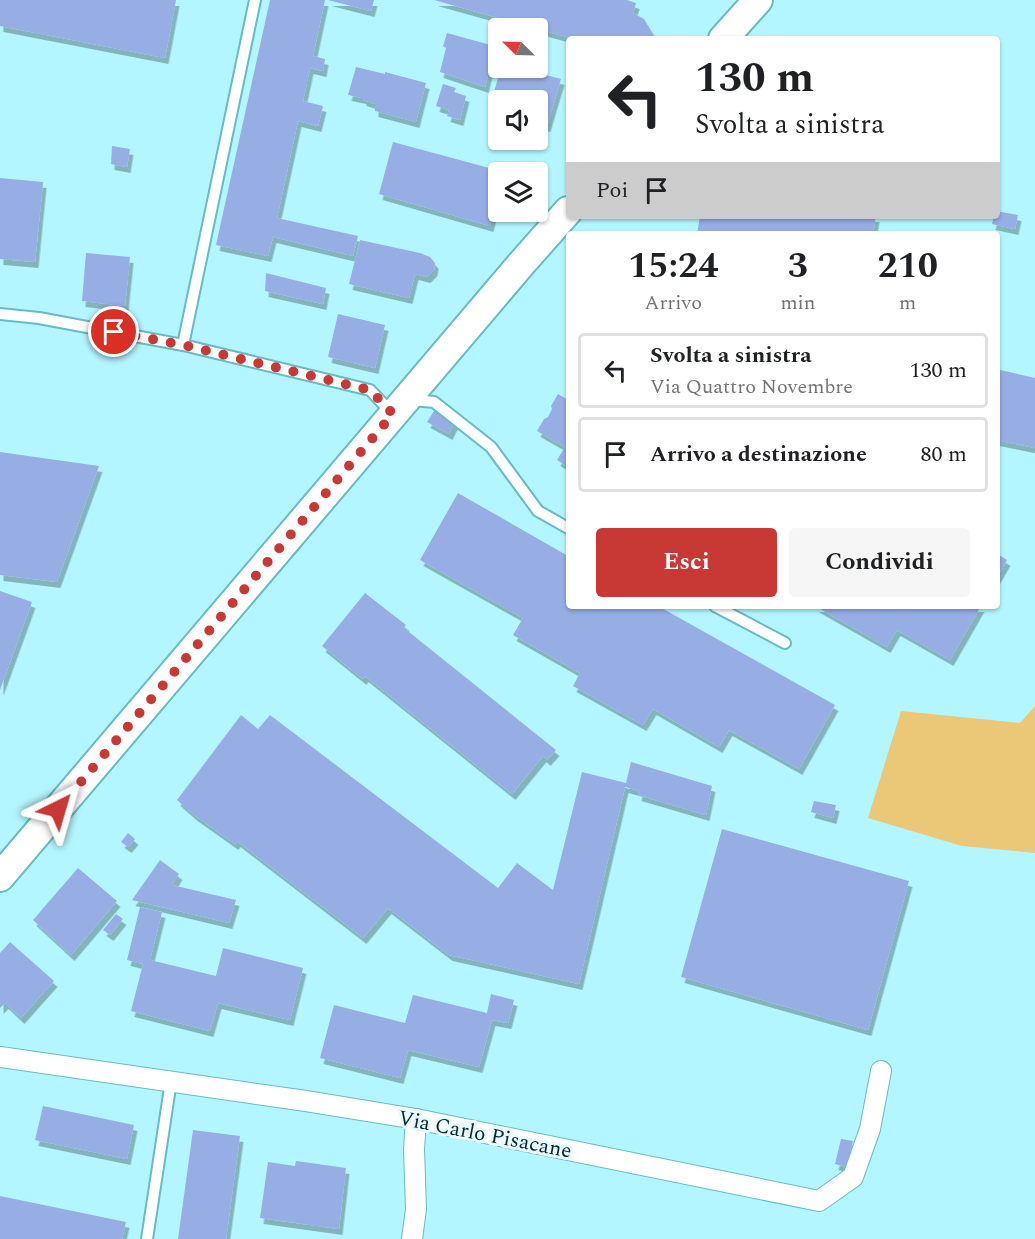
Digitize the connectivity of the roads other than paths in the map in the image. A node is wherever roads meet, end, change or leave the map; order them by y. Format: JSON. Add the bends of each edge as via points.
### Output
{"nodes":[{"id":1,"x":255,"y":0,"type":"edge"},
{"id":2,"x":758,"y":0,"type":"edge"},
{"id":3,"x":726,"y":36,"type":"edge"},
{"id":4,"x":566,"y":213,"type":"edge"},
{"id":5,"x":0,"y":314,"type":"edge"},
{"id":6,"x":183,"y":345,"type":"junction"},
{"id":7,"x":400,"y":407,"type":"junction"},
{"id":8,"x":566,"y":527,"type":"edge"},
{"id":9,"x":721,"y":609,"type":"edge"},
{"id":10,"x":785,"y":643,"type":"dead end"},
{"id":11,"x":0,"y":877,"type":"edge"},
{"id":12,"x":0,"y":1057,"type":"edge"},
{"id":13,"x":881,"y":1071,"type":"dead end"},
{"id":14,"x":171,"y":1081,"type":"junction"},
{"id":15,"x":416,"y":1119,"type":"junction"},
{"id":16,"x":147,"y":1239,"type":"edge"},
{"id":17,"x":412,"y":1239,"type":"edge"}],
"edges":[{"from":1,"to":6,"type":"lane"},
{"from":2,"to":3,"type":"street"},
{"from":4,"to":7,"type":"street"},
{"from":5,"to":6,"type":"lane"},
{"from":6,"to":7,"type":"lane","via":[[370,390]]},
{"from":7,"to":8,"type":"lane","via":[[434,402],[491,447],[538,511]]},
{"from":7,"to":11,"type":"street"},
{"from":9,"to":10,"type":"lane"},
{"from":12,"to":14,"type":"street","name":"Via Carlo Pisacane"},
{"from":13,"to":15,"type":"street","name":"Via Carlo Pisacane","via":[[870,1129],[853,1177],[819,1201]]},
{"from":14,"to":15,"type":"street","name":"Via Carlo Pisacane"},
{"from":14,"to":16,"type":"lane"},
{"from":15,"to":17,"type":"street"}]}
